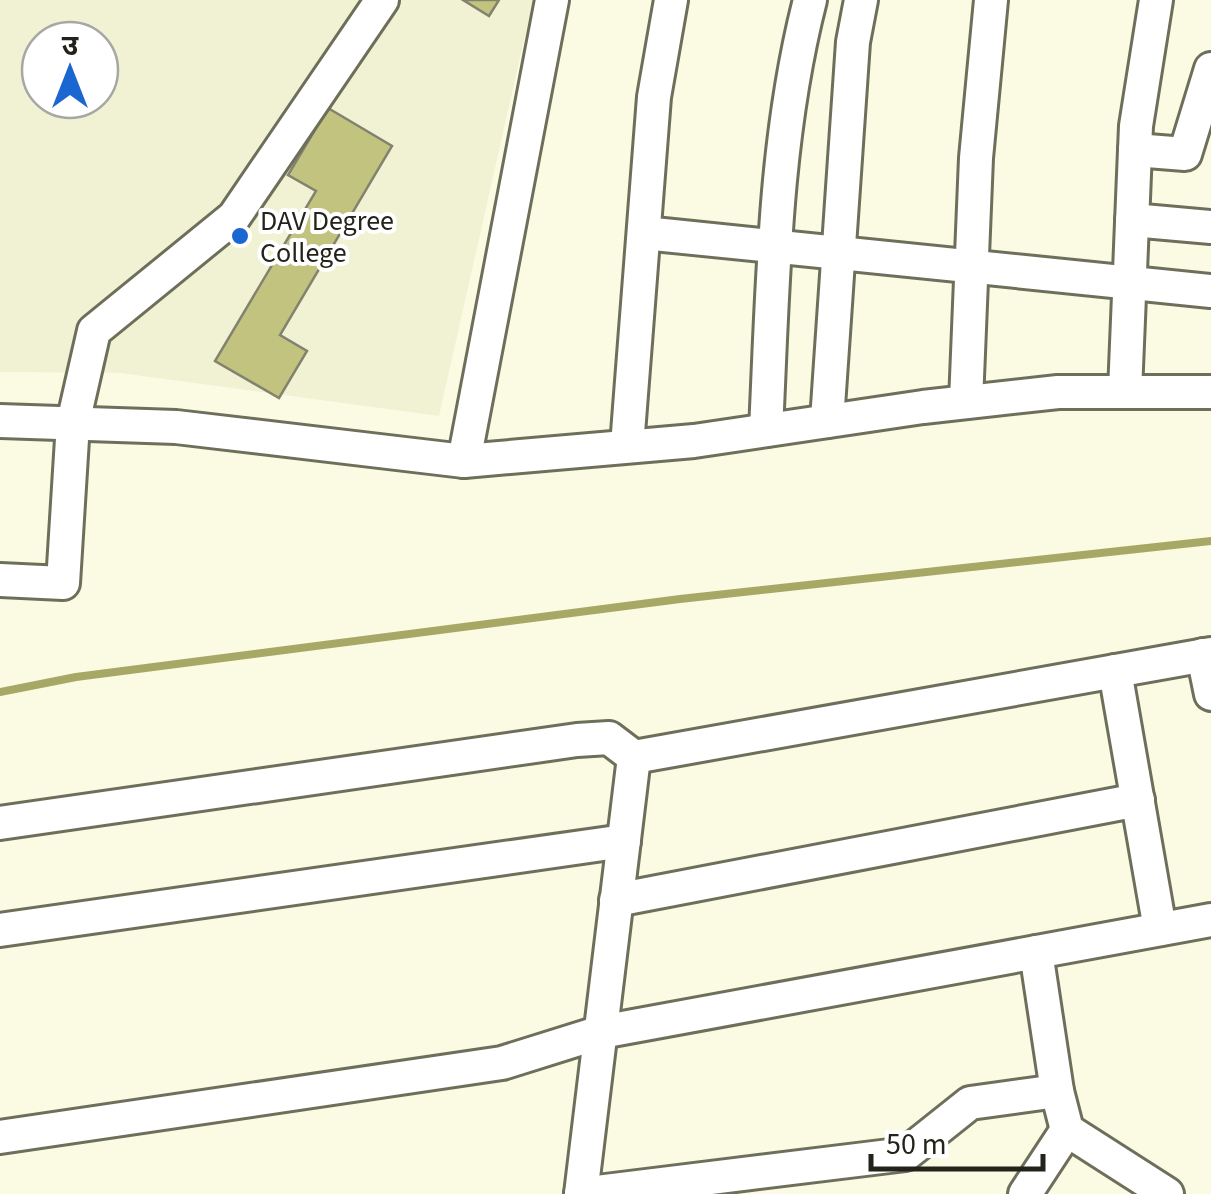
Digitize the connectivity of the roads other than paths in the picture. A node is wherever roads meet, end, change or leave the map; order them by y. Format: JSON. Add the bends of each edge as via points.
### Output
{"nodes":[{"id":1,"x":382,"y":0,"type":"edge"},
{"id":2,"x":552,"y":0,"type":"edge"},
{"id":3,"x":671,"y":0,"type":"edge"},
{"id":4,"x":810,"y":0,"type":"edge"},
{"id":5,"x":861,"y":0,"type":"edge"},
{"id":6,"x":991,"y":0,"type":"edge"},
{"id":7,"x":1156,"y":0,"type":"edge"},
{"id":8,"x":1211,"y":69,"type":"edge"},
{"id":9,"x":1134,"y":150,"type":"junction"},
{"id":10,"x":1132,"y":220,"type":"junction"},
{"id":11,"x":1211,"y":227,"type":"edge"},
{"id":12,"x":644,"y":233,"type":"junction"},
{"id":13,"x":776,"y":244,"type":"junction"},
{"id":14,"x":839,"y":252,"type":"junction"},
{"id":15,"x":972,"y":266,"type":"junction"},
{"id":16,"x":1129,"y":283,"type":"junction"},
{"id":17,"x":1211,"y":291,"type":"edge"},
{"id":18,"x":1124,"y":392,"type":"junction"},
{"id":19,"x":1211,"y":392,"type":"edge"},
{"id":20,"x":966,"y":402,"type":"junction"},
{"id":21,"x":0,"y":421,"type":"edge"},
{"id":22,"x":827,"y":421,"type":"junction"},
{"id":23,"x":73,"y":424,"type":"junction"},
{"id":24,"x":766,"y":430,"type":"junction"},
{"id":25,"x":628,"y":446,"type":"junction"},
{"id":26,"x":464,"y":461,"type":"junction"},
{"id":27,"x":0,"y":580,"type":"edge"},
{"id":28,"x":1207,"y":655,"type":"edge"},
{"id":29,"x":1115,"y":671,"type":"junction"},
{"id":30,"x":1211,"y":694,"type":"edge"},
{"id":31,"x":634,"y":757,"type":"junction"},
{"id":32,"x":1138,"y":800,"type":"junction"},
{"id":33,"x":0,"y":823,"type":"edge"},
{"id":34,"x":624,"y":842,"type":"junction"},
{"id":35,"x":616,"y":900,"type":"junction"},
{"id":36,"x":1211,"y":920,"type":"edge"},
{"id":37,"x":1160,"y":929,"type":"junction"},
{"id":38,"x":0,"y":930,"type":"edge"},
{"id":39,"x":1036,"y":952,"type":"junction"},
{"id":40,"x":600,"y":1032,"type":"junction"},
{"id":41,"x":1056,"y":1091,"type":"junction"},
{"id":42,"x":1067,"y":1130,"type":"junction"},
{"id":43,"x":0,"y":1137,"type":"edge"},
{"id":44,"x":581,"y":1194,"type":"edge"},
{"id":45,"x":1025,"y":1194,"type":"edge"},
{"id":46,"x":1167,"y":1194,"type":"edge"}],
"edges":[{"from":1,"to":23,"type":"street","via":[[234,216],[94,331]]},
{"from":2,"to":26,"type":"street"},
{"from":3,"to":12,"type":"street","via":[[654,96]]},
{"from":4,"to":13,"type":"street","via":[[778,187]]},
{"from":5,"to":14,"type":"street"},
{"from":6,"to":15,"type":"street"},
{"from":7,"to":9,"type":"street"},
{"from":8,"to":9,"type":"street","via":[[1184,154]]},
{"from":9,"to":10,"type":"street"},
{"from":10,"to":11,"type":"street"},
{"from":10,"to":16,"type":"street"},
{"from":12,"to":13,"type":"street"},
{"from":12,"to":25,"type":"street"},
{"from":13,"to":14,"type":"street"},
{"from":13,"to":24,"type":"street"},
{"from":14,"to":15,"type":"street"},
{"from":14,"to":22,"type":"street"},
{"from":15,"to":16,"type":"street"},
{"from":15,"to":20,"type":"street"},
{"from":16,"to":17,"type":"street"},
{"from":16,"to":18,"type":"street"},
{"from":18,"to":19,"type":"street"},
{"from":18,"to":20,"type":"street"},
{"from":20,"to":22,"type":"street"},
{"from":21,"to":23,"type":"street"},
{"from":22,"to":24,"type":"street"},
{"from":23,"to":26,"type":"street","via":[[176,427]]},
{"from":23,"to":27,"type":"street","via":[[64,583]]},
{"from":24,"to":25,"type":"street"},
{"from":25,"to":26,"type":"street"},
{"from":28,"to":29,"type":"street"},
{"from":28,"to":30,"type":"street"},
{"from":29,"to":31,"type":"street"},
{"from":29,"to":32,"type":"street"},
{"from":31,"to":33,"type":"street","via":[[609,738],[577,740]]},
{"from":31,"to":34,"type":"street"},
{"from":32,"to":35,"type":"street"},
{"from":32,"to":37,"type":"street"},
{"from":34,"to":35,"type":"street"},
{"from":34,"to":38,"type":"street"},
{"from":35,"to":40,"type":"street"},
{"from":36,"to":37,"type":"street"},
{"from":37,"to":39,"type":"street"},
{"from":39,"to":40,"type":"street"},
{"from":39,"to":41,"type":"street"},
{"from":40,"to":43,"type":"street","via":[[502,1062]]},
{"from":40,"to":44,"type":"street"},
{"from":41,"to":42,"type":"street"},
{"from":41,"to":44,"type":"street","via":[[970,1103],[906,1154]]},
{"from":42,"to":45,"type":"street"},
{"from":42,"to":46,"type":"street"}]}
